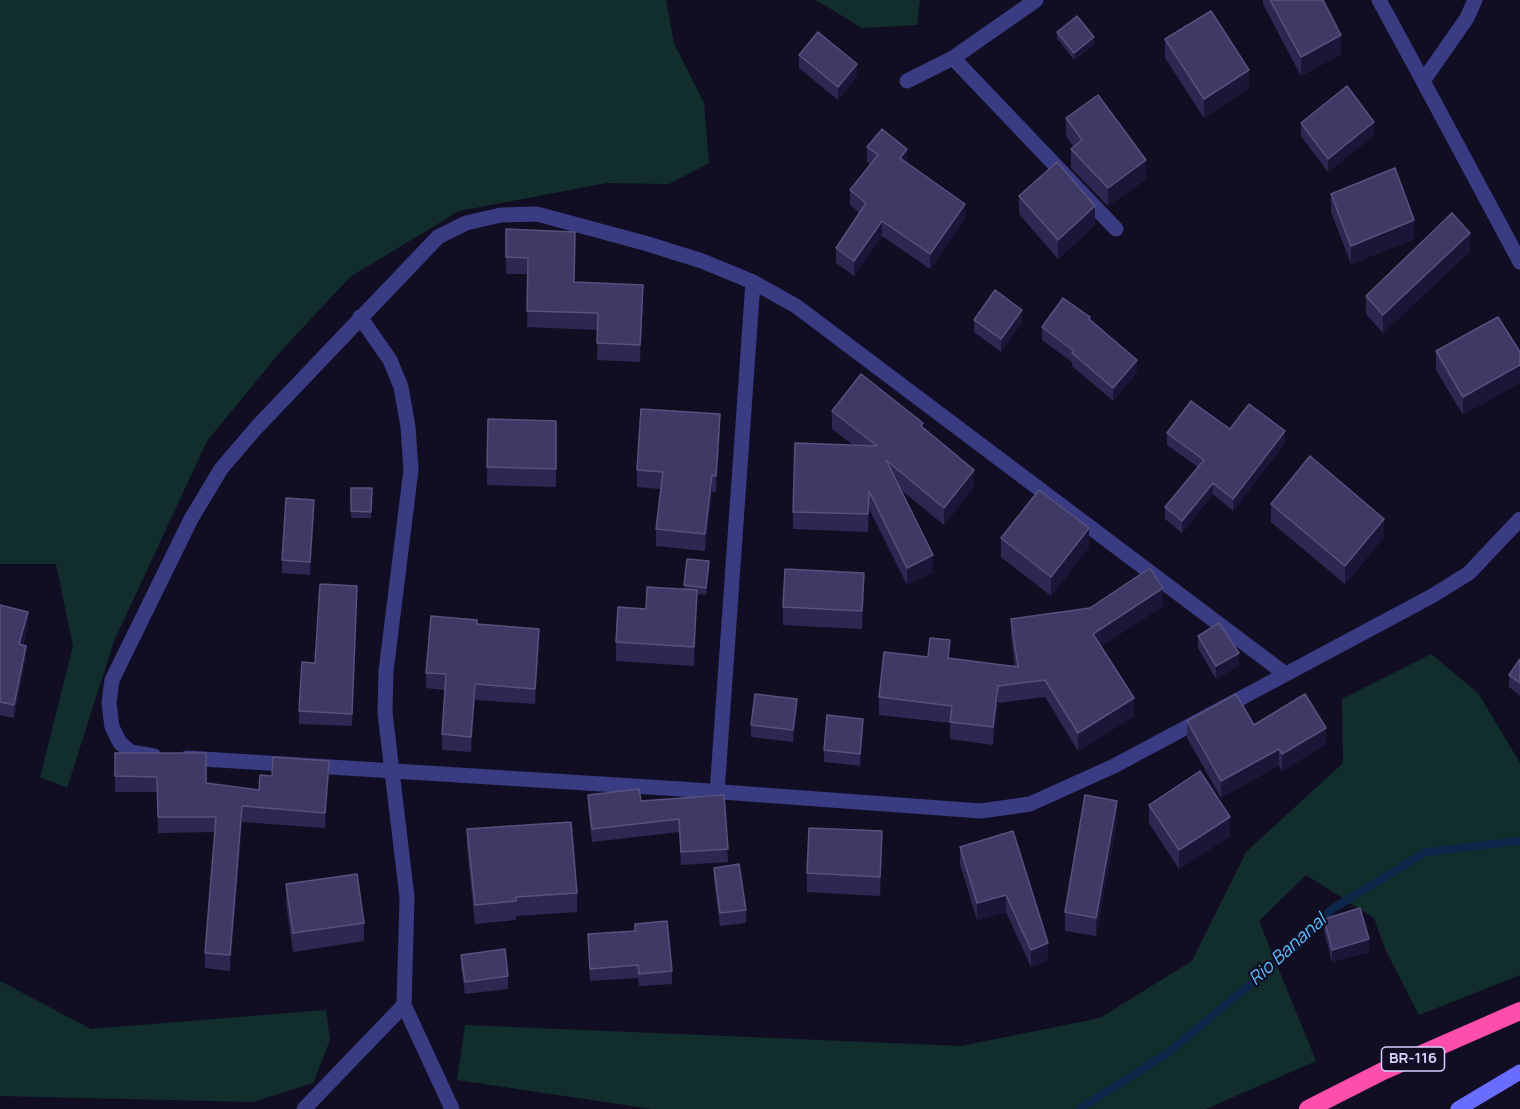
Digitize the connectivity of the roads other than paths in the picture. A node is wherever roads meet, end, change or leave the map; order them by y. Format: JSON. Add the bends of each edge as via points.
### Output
{"nodes":[{"id":1,"x":1036,"y":0,"type":"edge"},
{"id":2,"x":1379,"y":0,"type":"edge"},
{"id":3,"x":1474,"y":0,"type":"edge"},
{"id":4,"x":953,"y":58,"type":"junction"},
{"id":5,"x":907,"y":81,"type":"dead end"},
{"id":6,"x":1423,"y":81,"type":"junction"},
{"id":7,"x":1116,"y":229,"type":"dead end"},
{"id":8,"x":1520,"y":262,"type":"edge"},
{"id":9,"x":753,"y":282,"type":"junction"},
{"id":10,"x":360,"y":317,"type":"junction"},
{"id":11,"x":1520,"y":519,"type":"edge"},
{"id":12,"x":1284,"y":673,"type":"junction"},
{"id":13,"x":390,"y":770,"type":"junction"},
{"id":14,"x":717,"y":793,"type":"junction"},
{"id":15,"x":404,"y":1005,"type":"junction"},
{"id":16,"x":1520,"y":1011,"type":"edge"},
{"id":17,"x":1520,"y":1072,"type":"edge"},
{"id":18,"x":303,"y":1109,"type":"edge"},
{"id":19,"x":452,"y":1109,"type":"edge"},
{"id":20,"x":1308,"y":1109,"type":"edge"},
{"id":21,"x":1458,"y":1109,"type":"edge"}],
"edges":[{"from":1,"to":4,"type":"street"},
{"from":2,"to":6,"type":"street"},
{"from":3,"to":6,"type":"street","via":[[1467,18]]},
{"from":4,"to":5,"type":"street"},
{"from":4,"to":7,"type":"street"},
{"from":6,"to":8,"type":"street"},
{"from":9,"to":10,"type":"street","via":[[702,261],[537,214],[501,215],[466,224],[438,237]]},
{"from":9,"to":12,"type":"street","via":[[796,306]]},
{"from":9,"to":14,"type":"street"},
{"from":10,"to":13,"type":"street","via":[[390,360],[400,387],[411,470],[386,671]]},
{"from":10,"to":13,"type":"street","via":[[221,469],[191,519],[112,680],[109,703],[112,727],[131,752]]},
{"from":11,"to":12,"type":"street","via":[[1469,573]]},
{"from":12,"to":14,"type":"street","via":[[1114,766],[1030,804],[981,811]]},
{"from":13,"to":14,"type":"street"},
{"from":13,"to":15,"type":"street","via":[[407,897]]},
{"from":15,"to":18,"type":"street"},
{"from":15,"to":19,"type":"street"},
{"from":16,"to":20,"type":"highway","number":"BR-116","via":[[1383,1071]]},
{"from":17,"to":21,"type":"street"}]}
